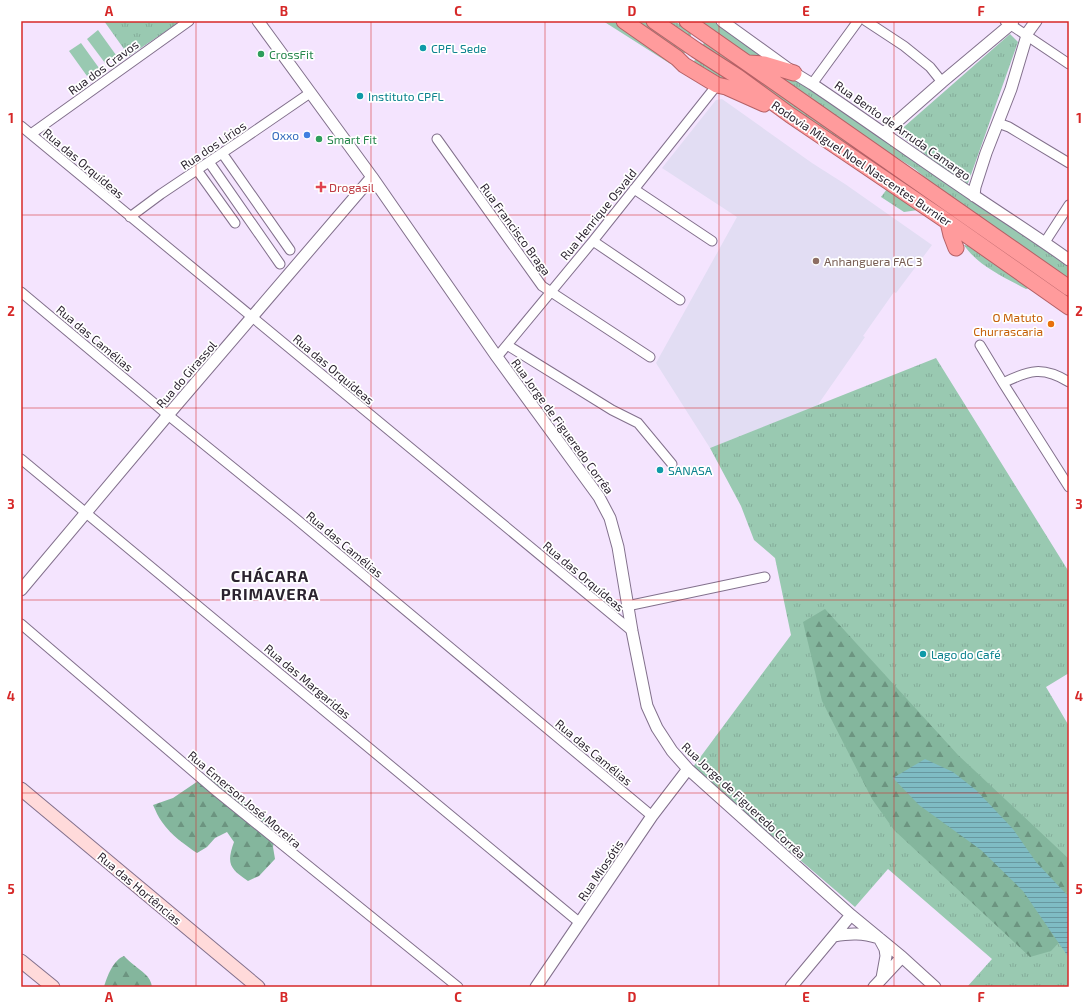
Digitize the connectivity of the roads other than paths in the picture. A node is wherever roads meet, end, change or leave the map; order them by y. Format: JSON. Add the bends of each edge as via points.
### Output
{"nodes":[{"id":1,"x":189,"y":21,"type":"edge"},
{"id":2,"x":258,"y":21,"type":"edge"},
{"id":3,"x":624,"y":21,"type":"edge"},
{"id":4,"x":654,"y":21,"type":"edge"},
{"id":5,"x":858,"y":21,"type":"edge"},
{"id":6,"x":866,"y":21,"type":"edge"},
{"id":7,"x":1036,"y":21,"type":"edge"},
{"id":8,"x":1009,"y":22,"type":"edge"},
{"id":9,"x":689,"y":23,"type":"edge"},
{"id":10,"x":729,"y":23,"type":"edge"},
{"id":11,"x":1027,"y":36,"type":"junction"},
{"id":12,"x":696,"y":50,"type":"junction"},
{"id":13,"x":677,"y":58,"type":"junction"},
{"id":14,"x":746,"y":63,"type":"junction"},
{"id":15,"x":1069,"y":64,"type":"edge"},
{"id":16,"x":794,"y":73,"type":"junction"},
{"id":17,"x":942,"y":82,"type":"junction"},
{"id":18,"x":812,"y":84,"type":"junction"},
{"id":19,"x":717,"y":85,"type":"junction"},
{"id":20,"x":310,"y":93,"type":"junction"},
{"id":21,"x":790,"y":115,"type":"junction"},
{"id":22,"x":998,"y":123,"type":"junction"},
{"id":23,"x":21,"y":126,"type":"edge"},
{"id":24,"x":884,"y":133,"type":"junction"},
{"id":25,"x":31,"y":134,"type":"junction"},
{"id":26,"x":437,"y":139,"type":"dead end"},
{"id":27,"x":222,"y":153,"type":"junction"},
{"id":28,"x":208,"y":162,"type":"junction"},
{"id":29,"x":1069,"y":163,"type":"edge"},
{"id":30,"x":197,"y":170,"type":"junction"},
{"id":31,"x":372,"y":177,"type":"junction"},
{"id":32,"x":634,"y":189,"type":"junction"},
{"id":33,"x":974,"y":196,"type":"junction"},
{"id":34,"x":1069,"y":205,"type":"edge"},
{"id":35,"x":130,"y":217,"type":"junction"},
{"id":36,"x":948,"y":222,"type":"junction"},
{"id":37,"x":235,"y":223,"type":"dead end"},
{"id":38,"x":593,"y":241,"type":"junction"},
{"id":39,"x":712,"y":241,"type":"dead end"},
{"id":40,"x":1045,"y":242,"type":"junction"},
{"id":41,"x":956,"y":248,"type":"dead end"},
{"id":42,"x":290,"y":250,"type":"dead end"},
{"id":43,"x":1069,"y":260,"type":"edge"},
{"id":44,"x":280,"y":264,"type":"dead end"},
{"id":45,"x":1069,"y":288,"type":"edge"},
{"id":46,"x":21,"y":292,"type":"edge"},
{"id":47,"x":550,"y":293,"type":"junction"},
{"id":48,"x":680,"y":300,"type":"dead end"},
{"id":49,"x":1069,"y":308,"type":"edge"},
{"id":50,"x":252,"y":317,"type":"junction"},
{"id":51,"x":507,"y":345,"type":"junction"},
{"id":52,"x":980,"y":345,"type":"dead end"},
{"id":53,"x":497,"y":357,"type":"junction"},
{"id":54,"x":650,"y":357,"type":"dead end"},
{"id":55,"x":1069,"y":382,"type":"edge"},
{"id":56,"x":1003,"y":383,"type":"junction"},
{"id":57,"x":168,"y":415,"type":"junction"},
{"id":58,"x":21,"y":459,"type":"edge"},
{"id":59,"x":672,"y":464,"type":"dead end"},
{"id":60,"x":1069,"y":487,"type":"edge"},
{"id":61,"x":86,"y":513,"type":"junction"},
{"id":62,"x":765,"y":577,"type":"dead end"},
{"id":63,"x":21,"y":590,"type":"edge"},
{"id":64,"x":627,"y":606,"type":"junction"},
{"id":65,"x":21,"y":624,"type":"edge"},
{"id":66,"x":632,"y":631,"type":"junction"},
{"id":67,"x":688,"y":769,"type":"junction"},
{"id":68,"x":21,"y":789,"type":"edge"},
{"id":69,"x":652,"y":816,"type":"junction"},
{"id":70,"x":851,"y":915,"type":"junction"},
{"id":71,"x":580,"y":923,"type":"junction"},
{"id":72,"x":834,"y":936,"type":"junction"},
{"id":73,"x":879,"y":938,"type":"junction"},
{"id":74,"x":902,"y":957,"type":"junction"},
{"id":75,"x":21,"y":961,"type":"edge"},
{"id":76,"x":882,"y":978,"type":"junction"},
{"id":77,"x":53,"y":987,"type":"edge"},
{"id":78,"x":258,"y":987,"type":"edge"},
{"id":79,"x":458,"y":987,"type":"edge"},
{"id":80,"x":536,"y":987,"type":"edge"},
{"id":81,"x":791,"y":987,"type":"edge"},
{"id":82,"x":874,"y":987,"type":"edge"},
{"id":83,"x":935,"y":987,"type":"edge"}],
"edges":[{"from":1,"to":25,"type":"street","name":"Rua dos Cravos"},
{"from":2,"to":20,"type":"street","name":"Rua Jorge de Figueredo Corrêa"},
{"from":3,"to":13,"type":"highway"},
{"from":4,"to":12,"type":"highway","name":"Rodovia Miguel Noel Nascentes Burnier"},
{"from":5,"to":18,"type":"street"},
{"from":6,"to":17,"type":"street","via":[[910,50],[930,67]]},
{"from":7,"to":11,"type":"street"},
{"from":8,"to":11,"type":"street"},
{"from":8,"to":17,"type":"street"},
{"from":9,"to":12,"type":"highway","via":[[697,34]]},
{"from":9,"to":14,"type":"highway","name":"Rodovia Miguel Noel Nascentes Burnier"},
{"from":10,"to":16,"type":"street","name":"Rua Bento de Arruda Camargo"},
{"from":11,"to":15,"type":"street"},
{"from":11,"to":22,"type":"street","via":[[1012,89]]},
{"from":12,"to":13,"type":"highway","via":[[692,55]]},
{"from":12,"to":21,"type":"highway","name":"Rodovia Miguel Noel Nascentes Burnier"},
{"from":13,"to":19,"type":"highway"},
{"from":14,"to":16,"type":"highway","via":[[764,64]]},
{"from":14,"to":45,"type":"highway","name":"Rodovia Miguel Noel Nascentes Burnier"},
{"from":16,"to":18,"type":"street","name":"Rua Bento de Arruda Camargo"},
{"from":17,"to":24,"type":"street"},
{"from":18,"to":24,"type":"street","name":"Rua Bento de Arruda Camargo"},
{"from":19,"to":21,"type":"highway"},
{"from":19,"to":32,"type":"street","name":"Rua Henrique Osvald"},
{"from":20,"to":27,"type":"street","name":"Rua dos Lírios"},
{"from":20,"to":31,"type":"street","name":"Rua Jorge de Figueredo Corrêa"},
{"from":21,"to":36,"type":"highway","name":"Rodovia Miguel Noel Nascentes Burnier"},
{"from":22,"to":29,"type":"street"},
{"from":22,"to":33,"type":"street"},
{"from":23,"to":25,"type":"street","name":"Rua das Orquídeas"},
{"from":24,"to":33,"type":"street","name":"Rua Bento de Arruda Camargo"},
{"from":25,"to":35,"type":"street","name":"Rua das Orquídeas"},
{"from":26,"to":47,"type":"street","name":"Rua Francisco Braga","via":[[542,286]]},
{"from":27,"to":28,"type":"street","name":"Rua dos Lírios"},
{"from":27,"to":42,"type":"street"},
{"from":28,"to":30,"type":"street","name":"Rua dos Lírios"},
{"from":28,"to":44,"type":"street"},
{"from":30,"to":35,"type":"street","name":"Rua dos Lírios"},
{"from":30,"to":37,"type":"street"},
{"from":31,"to":50,"type":"street","name":"Rua do Girassol"},
{"from":31,"to":53,"type":"street","name":"Rua Jorge de Figueredo Corrêa"},
{"from":32,"to":38,"type":"street","name":"Rua Henrique Osvald"},
{"from":32,"to":39,"type":"street"},
{"from":33,"to":40,"type":"street","name":"Rua Bento de Arruda Camargo"},
{"from":34,"to":40,"type":"street"},
{"from":35,"to":50,"type":"street","name":"Rua das Orquídeas"},
{"from":36,"to":41,"type":"highway"},
{"from":36,"to":49,"type":"highway","name":"Rodovia Miguel Noel Nascentes Burnier"},
{"from":38,"to":47,"type":"street","name":"Rua Henrique Osvald"},
{"from":38,"to":48,"type":"street"},
{"from":40,"to":43,"type":"street","name":"Rua Bento de Arruda Camargo"},
{"from":46,"to":57,"type":"street","name":"Rua das Camélias"},
{"from":47,"to":51,"type":"street","name":"Rua Henrique Osvald"},
{"from":47,"to":54,"type":"street","name":"Rua Francisco Braga"},
{"from":50,"to":57,"type":"street","name":"Rua do Girassol"},
{"from":50,"to":66,"type":"street","name":"Rua das Orquídeas"},
{"from":51,"to":53,"type":"street","name":"Rua Henrique Osvald"},
{"from":51,"to":59,"type":"street","via":[[612,410],[638,423]]},
{"from":52,"to":56,"type":"street"},
{"from":53,"to":64,"type":"street","name":"Rua Jorge de Figueredo Corrêa","via":[[603,504],[618,547]]},
{"from":55,"to":56,"type":"street","via":[[1051,373],[1040,371],[1028,372]]},
{"from":56,"to":60,"type":"street"},
{"from":57,"to":61,"type":"street","name":"Rua do Girassol"},
{"from":57,"to":69,"type":"street","name":"Rua das Camélias"},
{"from":58,"to":61,"type":"street","name":"Rua das Margaridas"},
{"from":61,"to":63,"type":"street","name":"Rua do Girassol"},
{"from":61,"to":71,"type":"street","name":"Rua das Margaridas"},
{"from":62,"to":64,"type":"street"},
{"from":64,"to":66,"type":"street","name":"Rua Jorge de Figueredo Corrêa"},
{"from":65,"to":79,"type":"street","name":"Rua Emerson José Moreira","via":[[216,791]]},
{"from":66,"to":67,"type":"street","name":"Rua Jorge de Figueredo Corrêa","via":[[647,706],[657,728]]},
{"from":67,"to":69,"type":"street","name":"Rua Miosótis"},
{"from":67,"to":70,"type":"street","name":"Rua Jorge de Figueredo Corrêa"},
{"from":68,"to":78,"type":"main road","name":"Rua das Hortências"},
{"from":69,"to":71,"type":"street","name":"Rua Miosótis"},
{"from":70,"to":72,"type":"street"},
{"from":70,"to":73,"type":"street","name":"Rua Jorge de Figueredo Corrêa"},
{"from":71,"to":80,"type":"street","name":"Rua Miosótis"},
{"from":72,"to":73,"type":"street","via":[[866,934]]},
{"from":72,"to":81,"type":"street"},
{"from":73,"to":74,"type":"street","name":"Rua Jorge de Figueredo Corrêa"},
{"from":73,"to":76,"type":"street","via":[[886,956]]},
{"from":74,"to":76,"type":"street"},
{"from":74,"to":83,"type":"street","name":"Rua Jorge de Figueredo Corrêa"},
{"from":75,"to":77,"type":"main road"},
{"from":76,"to":82,"type":"street"}]}
